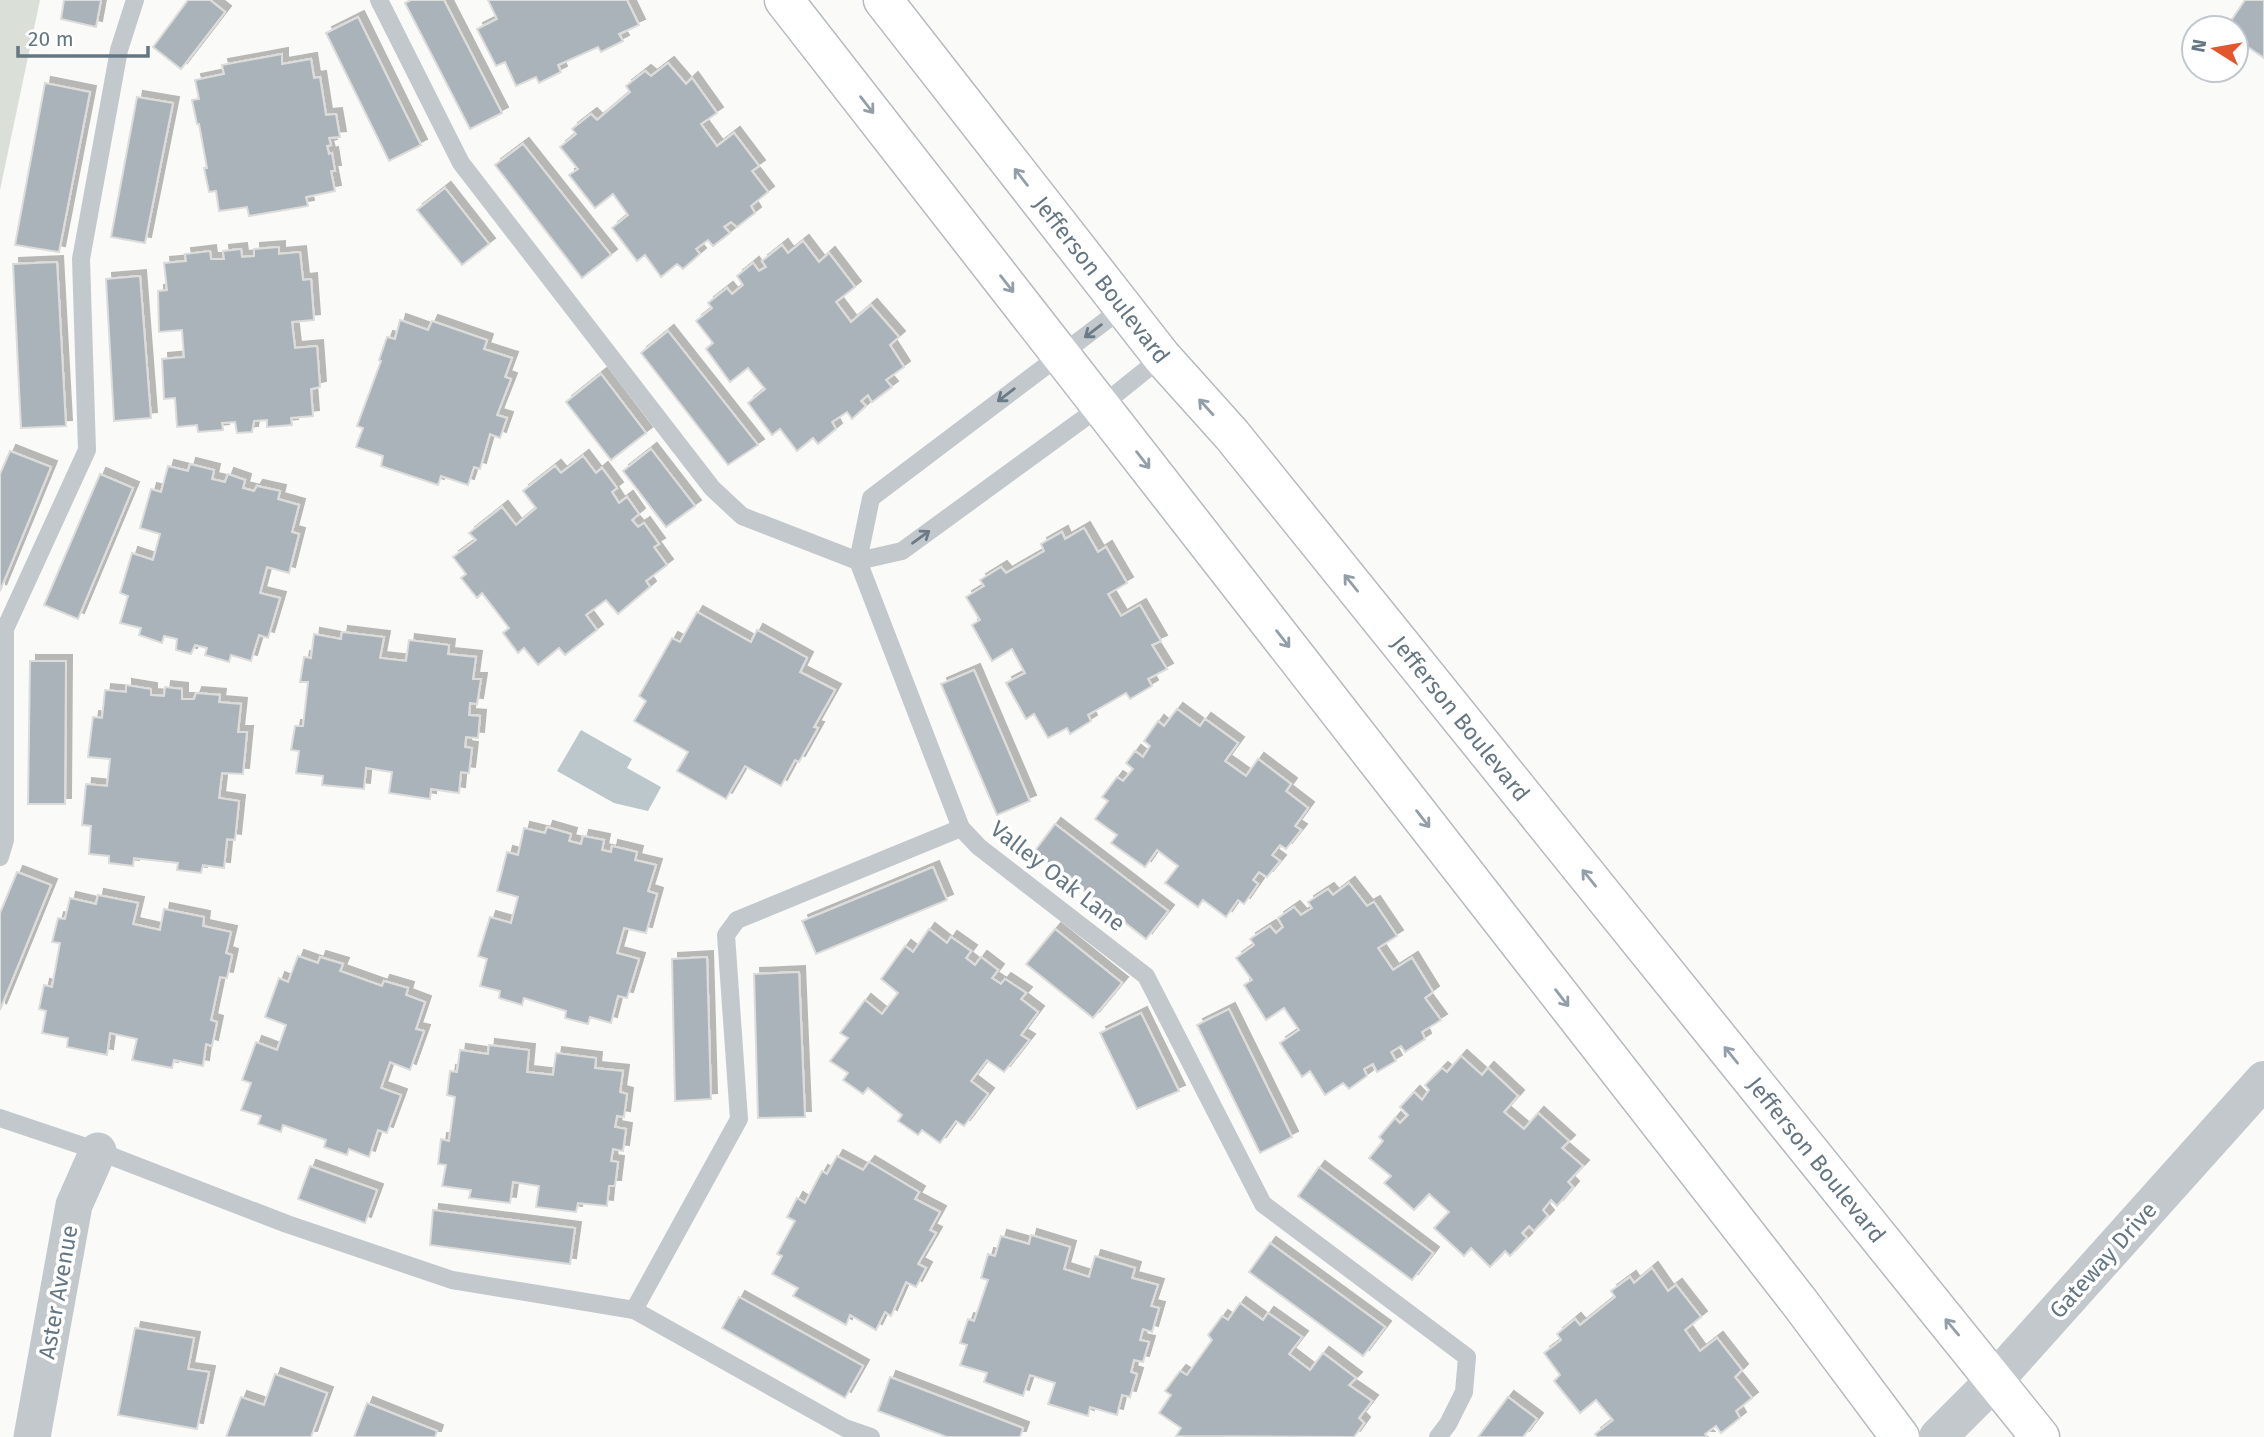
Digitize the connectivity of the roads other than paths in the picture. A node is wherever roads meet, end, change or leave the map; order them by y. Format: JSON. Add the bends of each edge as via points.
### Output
{"nodes":[{"id":1,"x":135,"y":0,"type":"edge"},
{"id":2,"x":379,"y":0,"type":"edge"},
{"id":3,"x":784,"y":0,"type":"edge"},
{"id":4,"x":883,"y":0,"type":"edge"},
{"id":5,"x":1124,"y":307,"type":"junction"},
{"id":6,"x":1061,"y":354,"type":"junction"},
{"id":7,"x":1162,"y":357,"type":"junction"},
{"id":8,"x":1101,"y":406,"type":"junction"},
{"id":9,"x":858,"y":561,"type":"junction"},
{"id":10,"x":961,"y":828,"type":"junction"},
{"id":11,"x":0,"y":857,"type":"edge"},
{"id":12,"x":2264,"y":1080,"type":"edge"},
{"id":13,"x":0,"y":1118,"type":"edge"},
{"id":14,"x":98,"y":1151,"type":"junction"},
{"id":15,"x":634,"y":1310,"type":"junction"},
{"id":16,"x":1995,"y":1380,"type":"junction"},
{"id":17,"x":32,"y":1437,"type":"edge"},
{"id":18,"x":870,"y":1437,"type":"edge"},
{"id":19,"x":1438,"y":1437,"type":"edge"},
{"id":20,"x":1900,"y":1437,"type":"edge"},
{"id":21,"x":1938,"y":1437,"type":"edge"},
{"id":22,"x":2040,"y":1437,"type":"edge"}],
"edges":[{"from":1,"to":11,"type":"lane","via":[[119,50],[81,259],[87,450],[5,629],[5,839]]},
{"from":2,"to":9,"type":"lane","via":[[461,163],[712,488],[742,516]]},
{"from":3,"to":6,"type":"main road","one_way":true},
{"from":5,"to":4,"type":"main road","name":"Jefferson Boulevard","one_way":true},
{"from":5,"to":6,"type":"lane","one_way":true},
{"from":5,"to":7,"type":"main road","name":"Jefferson Boulevard"},
{"from":6,"to":8,"type":"main road"},
{"from":6,"to":9,"type":"lane","one_way":true,"via":[[871,498]]},
{"from":7,"to":8,"type":"lane"},
{"from":16,"to":7,"type":"main road","name":"Jefferson Boulevard","one_way":true,"via":[[1240,446]]},
{"from":9,"to":8,"type":"lane","one_way":true,"via":[[902,551]]},
{"from":8,"to":20,"type":"main road","one_way":true},
{"from":9,"to":10,"type":"lane"},
{"from":10,"to":15,"type":"lane","name":"Valley Oak Lane","via":[[737,920],[726,935],[739,1119]]},
{"from":10,"to":19,"type":"lane","name":"Valley Oak Lane","via":[[1146,976],[1263,1204],[1467,1357],[1464,1392]]},
{"from":12,"to":16,"type":"street","name":"Gateway Drive"},
{"from":13,"to":14,"type":"lane"},
{"from":14,"to":15,"type":"lane","via":[[287,1224],[452,1280]]},
{"from":14,"to":17,"type":"street","name":"Aster Avenue","via":[[74,1205]]},
{"from":15,"to":18,"type":"lane","via":[[845,1428]]},
{"from":16,"to":21,"type":"street","name":"Gateway Drive"},
{"from":16,"to":22,"type":"main road","name":"Jefferson Boulevard"}]}
